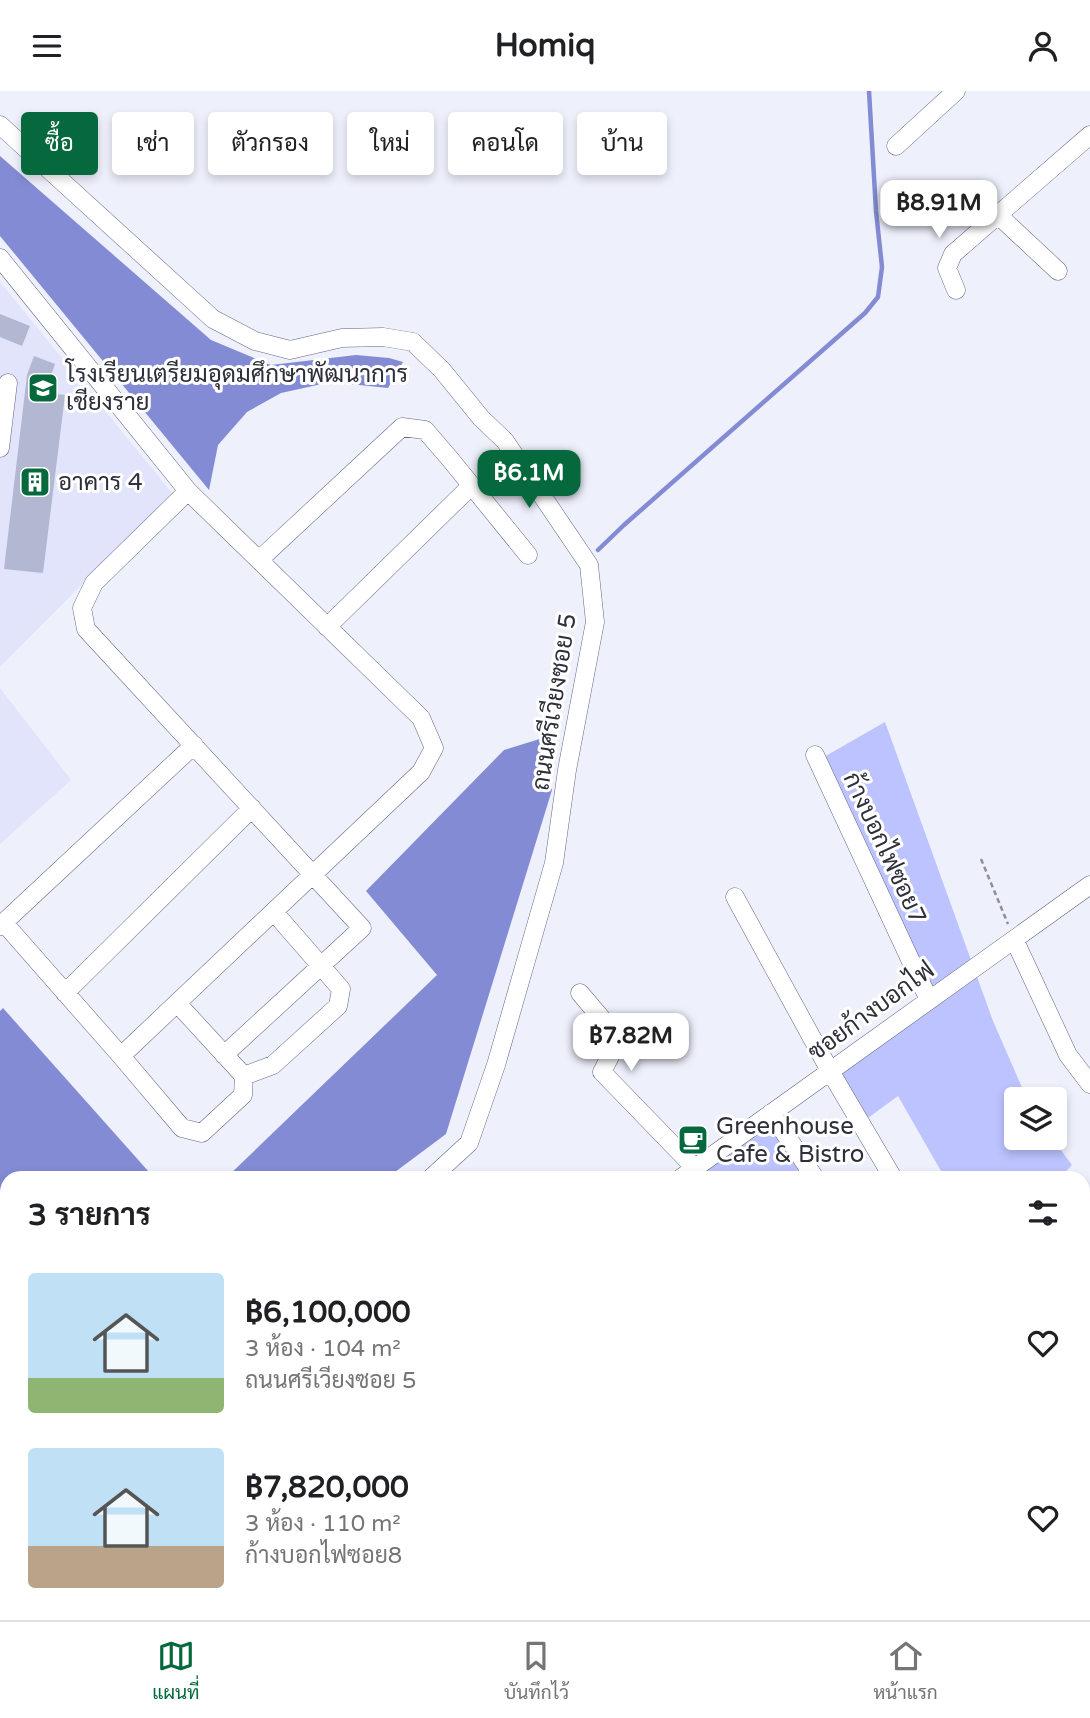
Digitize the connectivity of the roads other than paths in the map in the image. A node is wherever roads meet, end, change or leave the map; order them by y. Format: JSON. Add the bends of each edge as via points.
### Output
{"nodes":[{"id":1,"x":956,"y":91,"type":"edge"},
{"id":2,"x":0,"y":125,"type":"edge"},
{"id":3,"x":1090,"y":135,"type":"edge"},
{"id":4,"x":896,"y":146,"type":"dead end"},
{"id":5,"x":998,"y":215,"type":"junction"},
{"id":6,"x":0,"y":258,"type":"edge"},
{"id":7,"x":1058,"y":271,"type":"dead end"},
{"id":8,"x":956,"y":290,"type":"dead end"},
{"id":9,"x":8,"y":383,"type":"dead end"},
{"id":10,"x":0,"y":448,"type":"edge"},
{"id":11,"x":471,"y":486,"type":"junction"},
{"id":12,"x":188,"y":491,"type":"junction"},
{"id":13,"x":528,"y":555,"type":"dead end"},
{"id":14,"x":259,"y":560,"type":"junction"},
{"id":15,"x":327,"y":627,"type":"junction"},
{"id":16,"x":194,"y":745,"type":"junction"},
{"id":17,"x":815,"y":755,"type":"dead end"},
{"id":18,"x":253,"y":808,"type":"junction"},
{"id":19,"x":314,"y":874,"type":"junction"},
{"id":20,"x":1090,"y":885,"type":"edge"},
{"id":21,"x":735,"y":897,"type":"dead end"},
{"id":22,"x":274,"y":912,"type":"junction"},
{"id":23,"x":2,"y":924,"type":"edge"},
{"id":24,"x":1015,"y":940,"type":"junction"},
{"id":25,"x":321,"y":965,"type":"junction"},
{"id":26,"x":65,"y":993,"type":"junction"},
{"id":27,"x":580,"y":993,"type":"dead end"},
{"id":28,"x":929,"y":1000,"type":"junction"},
{"id":29,"x":177,"y":1003,"type":"junction"},
{"id":30,"x":224,"y":1055,"type":"junction"},
{"id":31,"x":121,"y":1056,"type":"junction"},
{"id":32,"x":830,"y":1071,"type":"junction"},
{"id":33,"x":244,"y":1076,"type":"junction"},
{"id":34,"x":1090,"y":1084,"type":"edge"},
{"id":35,"x":771,"y":1114,"type":"junction"},
{"id":36,"x":438,"y":1171,"type":"edge"},
{"id":37,"x":686,"y":1171,"type":"edge"},
{"id":38,"x":691,"y":1171,"type":"edge"},
{"id":39,"x":810,"y":1171,"type":"edge"},
{"id":40,"x":889,"y":1171,"type":"edge"}],
"edges":[{"from":1,"to":4,"type":"street"},
{"from":2,"to":36,"type":"street","name":"ถนนศรีเวียงซอย 5","via":[[213,319],[255,341],[290,350],[342,338],[413,342],[505,441],[589,565],[596,622],[554,863],[470,1143]]},
{"from":3,"to":5,"type":"street"},
{"from":5,"to":7,"type":"street"},
{"from":5,"to":8,"type":"street","via":[[953,254],[947,268]]},
{"from":6,"to":12,"type":"street"},
{"from":9,"to":10,"type":"street"},
{"from":11,"to":13,"type":"street"},
{"from":11,"to":14,"type":"street","via":[[425,430],[402,427]]},
{"from":11,"to":15,"type":"street"},
{"from":12,"to":14,"type":"street"},
{"from":12,"to":16,"type":"street","via":[[94,583],[82,608],[86,629]]},
{"from":14,"to":15,"type":"street"},
{"from":15,"to":19,"type":"street","via":[[421,718],[434,748],[421,772]]},
{"from":16,"to":18,"type":"street"},
{"from":16,"to":23,"type":"street"},
{"from":17,"to":28,"type":"street","name":"ก้างบอกไฟซอย7"},
{"from":18,"to":19,"type":"street"},
{"from":18,"to":26,"type":"street"},
{"from":19,"to":22,"type":"street"},
{"from":19,"to":25,"type":"street","via":[[362,927]]},
{"from":20,"to":24,"type":"street","name":"ซอยก้างบอกไฟ"},
{"from":21,"to":32,"type":"street"},
{"from":22,"to":25,"type":"street"},
{"from":22,"to":29,"type":"street"},
{"from":23,"to":26,"type":"street"},
{"from":24,"to":28,"type":"street","name":"ซอยก้างบอกไฟ"},
{"from":24,"to":34,"type":"street","via":[[1068,1055]]},
{"from":25,"to":30,"type":"street"},
{"from":25,"to":33,"type":"street","via":[[341,989],[338,1006],[273,1065]]},
{"from":26,"to":31,"type":"street"},
{"from":27,"to":37,"type":"street","via":[[620,1039],[602,1072]]},
{"from":28,"to":32,"type":"street","name":"ซอยก้างบอกไฟ"},
{"from":29,"to":30,"type":"street"},
{"from":29,"to":31,"type":"street"},
{"from":30,"to":33,"type":"street"},
{"from":31,"to":33,"type":"street","via":[[182,1128],[202,1133],[243,1095]]},
{"from":32,"to":35,"type":"street","name":"ซอยก้างบอกไฟ"},
{"from":32,"to":40,"type":"street"},
{"from":35,"to":38,"type":"street","name":"ซอยก้างบอกไฟ"},
{"from":35,"to":39,"type":"street"}]}
